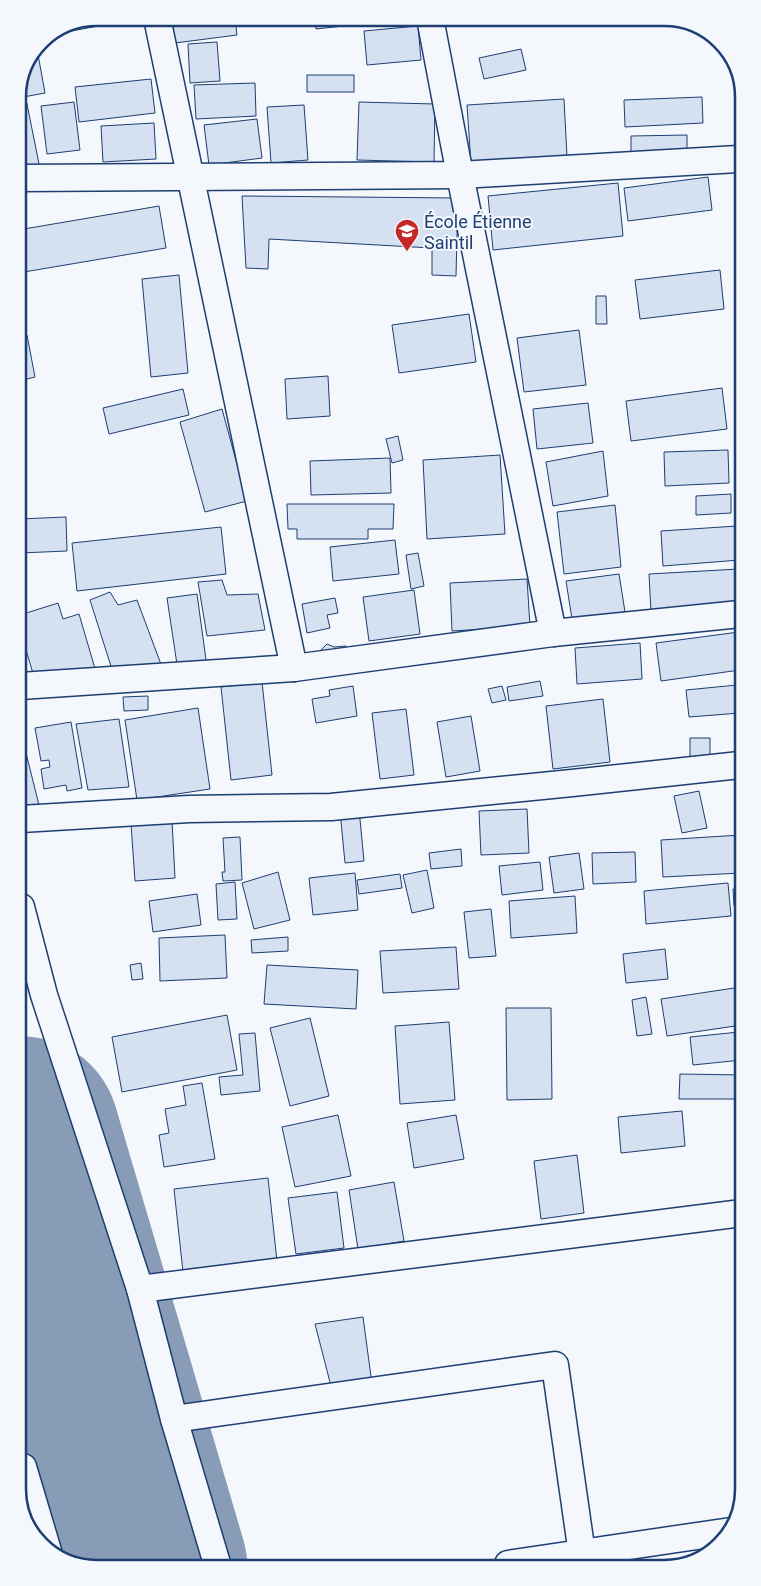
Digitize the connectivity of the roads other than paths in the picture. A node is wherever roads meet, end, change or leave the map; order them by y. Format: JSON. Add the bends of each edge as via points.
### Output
{"nodes":[{"id":1,"x":159,"y":26,"type":"edge"},
{"id":2,"x":432,"y":26,"type":"edge"},
{"id":3,"x":735,"y":159,"type":"edge"},
{"id":4,"x":460,"y":175,"type":"junction"},
{"id":5,"x":26,"y":178,"type":"edge"},
{"id":6,"x":191,"y":178,"type":"junction"},
{"id":7,"x":735,"y":615,"type":"edge"},
{"id":8,"x":553,"y":633,"type":"junction"},
{"id":9,"x":294,"y":668,"type":"junction"},
{"id":10,"x":26,"y":686,"type":"edge"},
{"id":11,"x":735,"y":766,"type":"edge"},
{"id":12,"x":26,"y":819,"type":"edge"},
{"id":13,"x":26,"y":926,"type":"edge"},
{"id":14,"x":735,"y":1214,"type":"edge"},
{"id":15,"x":140,"y":1289,"type":"junction"},
{"id":16,"x":174,"y":1419,"type":"junction"},
{"id":17,"x":26,"y":1477,"type":"edge"},
{"id":18,"x":719,"y":1533,"type":"edge"},
{"id":19,"x":43,"y":1534,"type":"edge"},
{"id":20,"x":582,"y":1554,"type":"junction"},
{"id":21,"x":216,"y":1560,"type":"edge"},
{"id":22,"x":538,"y":1560,"type":"edge"}],
"edges":[{"from":1,"to":6,"type":"street"},
{"from":2,"to":4,"type":"street"},
{"from":3,"to":4,"type":"street"},
{"from":4,"to":6,"type":"street"},
{"from":4,"to":8,"type":"street"},
{"from":5,"to":6,"type":"street"},
{"from":6,"to":9,"type":"street"},
{"from":7,"to":8,"type":"street"},
{"from":8,"to":9,"type":"street"},
{"from":9,"to":10,"type":"street"},
{"from":11,"to":12,"type":"street","via":[[331,806],[189,809]]},
{"from":13,"to":15,"type":"street","via":[[44,995]]},
{"from":14,"to":15,"type":"street"},
{"from":15,"to":16,"type":"street"},
{"from":16,"to":20,"type":"street","via":[[555,1365]]},
{"from":16,"to":21,"type":"street"},
{"from":17,"to":19,"type":"street"},
{"from":18,"to":20,"type":"street"},
{"from":20,"to":22,"type":"street"}]}
